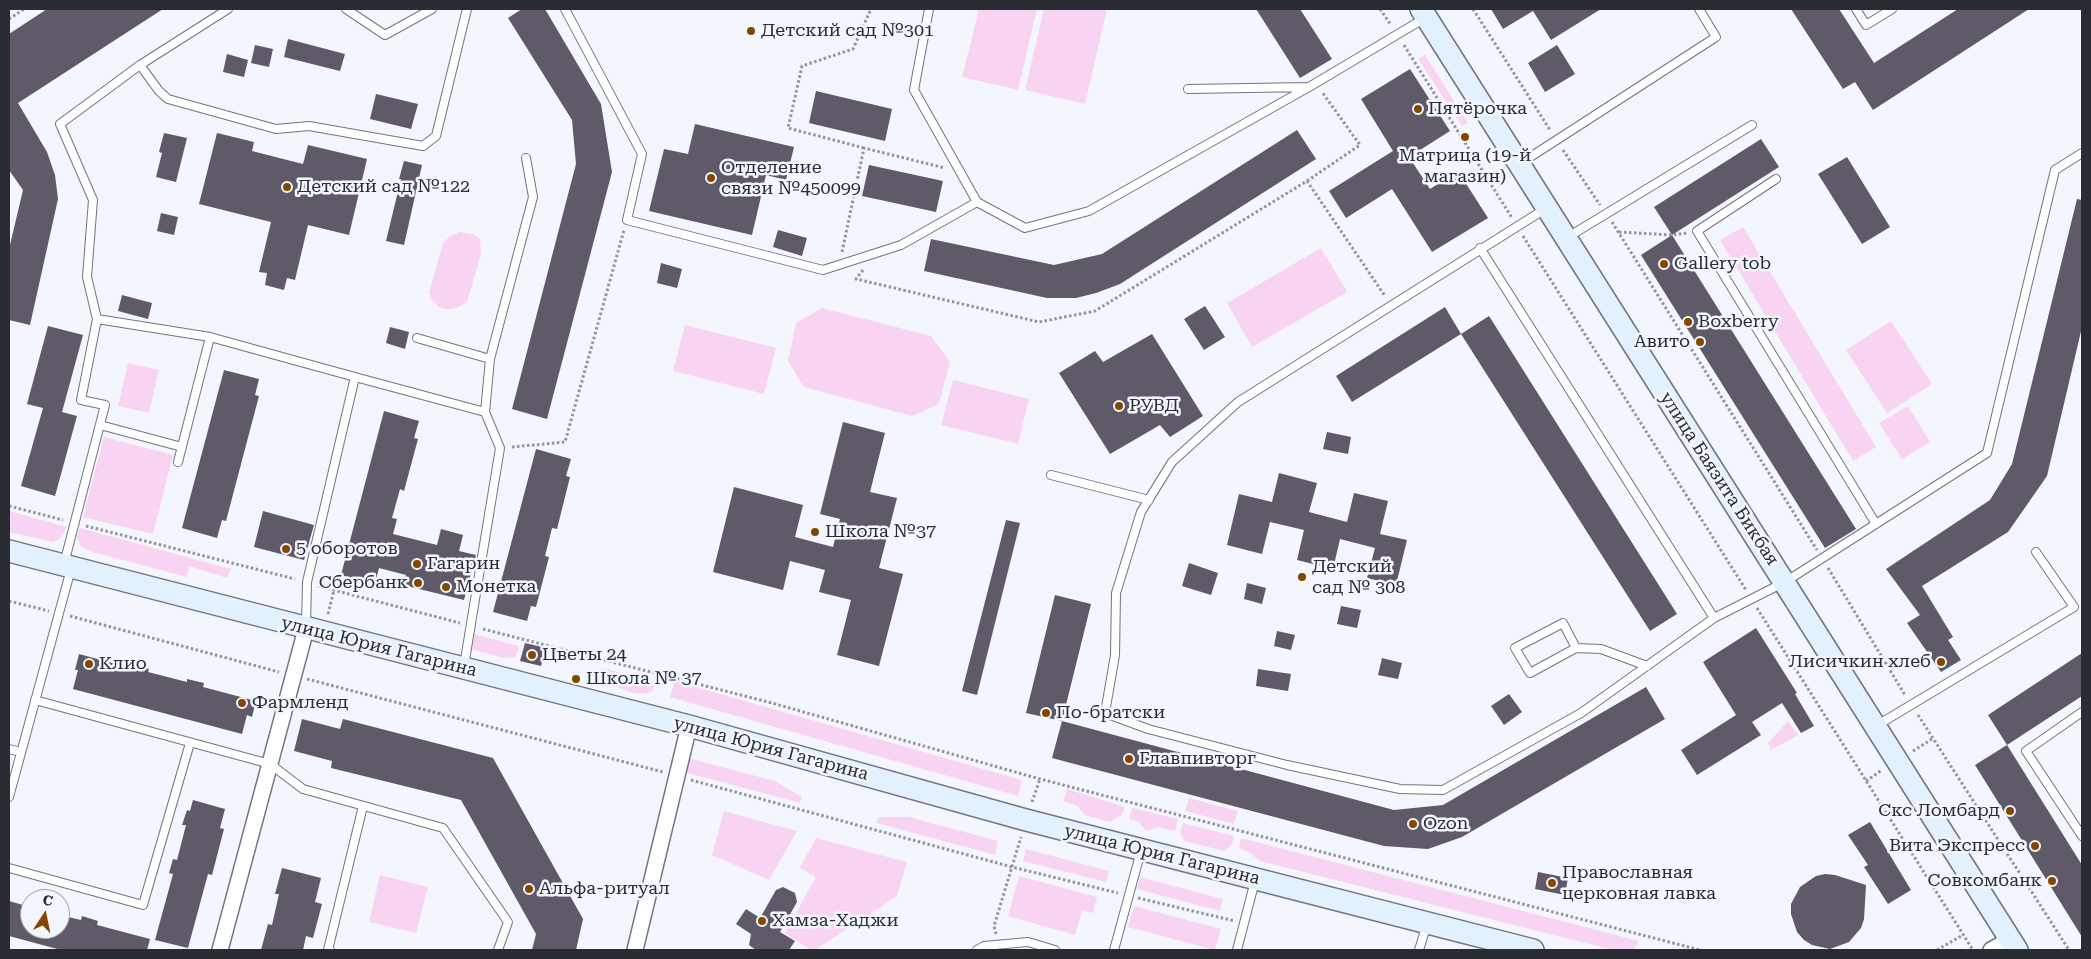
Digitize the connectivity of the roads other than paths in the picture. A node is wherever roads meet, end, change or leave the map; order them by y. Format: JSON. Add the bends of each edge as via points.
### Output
{"nodes":[{"id":1,"x":228,"y":9,"type":"edge"},
{"id":2,"x":346,"y":9,"type":"edge"},
{"id":3,"x":432,"y":9,"type":"edge"},
{"id":4,"x":467,"y":9,"type":"edge"},
{"id":5,"x":565,"y":9,"type":"edge"},
{"id":6,"x":929,"y":9,"type":"edge"},
{"id":7,"x":1699,"y":9,"type":"edge"},
{"id":8,"x":1856,"y":9,"type":"edge"},
{"id":9,"x":1892,"y":9,"type":"edge"},
{"id":10,"x":1423,"y":13,"type":"edge"},
{"id":11,"x":140,"y":65,"type":"junction"},
{"id":12,"x":1312,"y":85,"type":"junction"},
{"id":13,"x":1188,"y":89,"type":"dead end"},
{"id":14,"x":1752,"y":125,"type":"dead end"},
{"id":15,"x":2082,"y":153,"type":"edge"},
{"id":16,"x":526,"y":158,"type":"dead end"},
{"id":17,"x":1519,"y":165,"type":"junction"},
{"id":18,"x":1776,"y":179,"type":"dead end"},
{"id":19,"x":978,"y":202,"type":"junction"},
{"id":20,"x":1546,"y":208,"type":"junction"},
{"id":21,"x":1566,"y":239,"type":"junction"},
{"id":22,"x":1480,"y":248,"type":"junction"},
{"id":23,"x":98,"y":319,"type":"junction"},
{"id":24,"x":210,"y":337,"type":"junction"},
{"id":25,"x":417,"y":338,"type":"dead end"},
{"id":26,"x":490,"y":359,"type":"junction"},
{"id":27,"x":356,"y":378,"type":"junction"},
{"id":28,"x":485,"y":412,"type":"junction"},
{"id":29,"x":100,"y":426,"type":"junction"},
{"id":30,"x":182,"y":447,"type":"junction"},
{"id":31,"x":178,"y":462,"type":"dead end"},
{"id":32,"x":1051,"y":475,"type":"dead end"},
{"id":33,"x":1149,"y":500,"type":"junction"},
{"id":34,"x":1876,"y":524,"type":"junction"},
{"id":35,"x":9,"y":551,"type":"edge"},
{"id":36,"x":2036,"y":552,"type":"dead end"},
{"id":37,"x":68,"y":566,"type":"junction"},
{"id":38,"x":1785,"y":582,"type":"junction"},
{"id":39,"x":1714,"y":618,"type":"junction"},
{"id":40,"x":306,"y":629,"type":"junction"},
{"id":41,"x":1576,"y":648,"type":"junction"},
{"id":42,"x":1646,"y":666,"type":"junction"},
{"id":43,"x":463,"y":668,"type":"junction"},
{"id":44,"x":36,"y":700,"type":"junction"},
{"id":45,"x":2082,"y":712,"type":"edge"},
{"id":46,"x":689,"y":726,"type":"junction"},
{"id":47,"x":1876,"y":726,"type":"junction"},
{"id":48,"x":190,"y":743,"type":"junction"},
{"id":49,"x":9,"y":749,"type":"edge"},
{"id":50,"x":21,"y":752,"type":"junction"},
{"id":51,"x":270,"y":764,"type":"junction"},
{"id":52,"x":9,"y":797,"type":"edge"},
{"id":53,"x":363,"y":806,"type":"junction"},
{"id":54,"x":2082,"y":836,"type":"edge"},
{"id":55,"x":1141,"y":850,"type":"junction"},
{"id":56,"x":9,"y":868,"type":"edge"},
{"id":57,"x":1255,"y":879,"type":"junction"},
{"id":58,"x":1427,"y":923,"type":"junction"},
{"id":59,"x":2014,"y":945,"type":"edge"},
{"id":60,"x":220,"y":950,"type":"edge"},
{"id":61,"x":330,"y":950,"type":"edge"},
{"id":62,"x":498,"y":950,"type":"edge"},
{"id":63,"x":635,"y":950,"type":"edge"},
{"id":64,"x":977,"y":950,"type":"edge"},
{"id":65,"x":1055,"y":950,"type":"edge"},
{"id":66,"x":1114,"y":950,"type":"edge"},
{"id":67,"x":1237,"y":950,"type":"edge"},
{"id":68,"x":1419,"y":950,"type":"edge"},
{"id":69,"x":1533,"y":950,"type":"edge"},
{"id":70,"x":1990,"y":950,"type":"edge"}],
"edges":[{"from":1,"to":11,"type":"lane"},
{"from":2,"to":3,"type":"lane","via":[[385,36]]},
{"from":4,"to":11,"type":"lane","via":[[436,136],[423,146],[309,126],[276,129],[168,99]]},
{"from":5,"to":19,"type":"lane","via":[[642,154],[627,220],[823,270],[901,245]]},
{"from":6,"to":19,"type":"lane","via":[[914,90]]},
{"from":7,"to":17,"type":"lane","via":[[1716,37]]},
{"from":8,"to":9,"type":"lane","via":[[1866,25]]},
{"from":10,"to":12,"type":"lane","via":[[1397,35]]},
{"from":10,"to":17,"type":"main road","name":"улица Баязита Бикбая"},
{"from":11,"to":23,"type":"lane","via":[[60,124],[93,200],[87,277]]},
{"from":12,"to":13,"type":"lane"},
{"from":12,"to":19,"type":"lane","via":[[1089,212],[1025,228]]},
{"from":14,"to":21,"type":"lane"},
{"from":15,"to":34,"type":"lane","via":[[2055,170],[1987,453]]},
{"from":16,"to":26,"type":"lane","via":[[532,198]]},
{"from":17,"to":20,"type":"main road","name":"улица Баязита Бикбая"},
{"from":18,"to":34,"type":"lane","via":[[1697,231]]},
{"from":20,"to":21,"type":"main road","name":"улица Баязита Бикбая"},
{"from":20,"to":22,"type":"lane"},
{"from":21,"to":38,"type":"main road","name":"улица Баязита Бикбая"},
{"from":22,"to":33,"type":"lane","via":[[1238,402],[1172,462]]},
{"from":22,"to":39,"type":"lane"},
{"from":23,"to":24,"type":"lane"},
{"from":23,"to":29,"type":"lane","via":[[81,400],[105,406]]},
{"from":24,"to":27,"type":"lane"},
{"from":24,"to":30,"type":"lane"},
{"from":25,"to":26,"type":"lane"},
{"from":26,"to":28,"type":"lane"},
{"from":27,"to":28,"type":"lane"},
{"from":27,"to":40,"type":"lane","via":[[307,582]]},
{"from":28,"to":43,"type":"lane","via":[[500,448]]},
{"from":29,"to":30,"type":"lane"},
{"from":29,"to":37,"type":"lane","via":[[75,523]]},
{"from":30,"to":31,"type":"lane"},
{"from":32,"to":33,"type":"lane"},
{"from":33,"to":42,"type":"lane","via":[[1140,512],[1116,593],[1115,655],[1105,714],[1148,729],[1287,765],[1400,789],[1443,790],[1581,713]]},
{"from":34,"to":38,"type":"lane"},
{"from":35,"to":37,"type":"main road","name":"улица Юрия Гагарина"},
{"from":36,"to":47,"type":"lane","via":[[2074,607]]},
{"from":37,"to":40,"type":"main road","name":"улица Юрия Гагарина"},
{"from":37,"to":44,"type":"lane","via":[[60,614]]},
{"from":38,"to":39,"type":"lane"},
{"from":38,"to":47,"type":"main road","name":"улица Баязита Бикбая"},
{"from":39,"to":42,"type":"lane"},
{"from":40,"to":43,"type":"main road","name":"улица Юрия Гагарина"},
{"from":40,"to":51,"type":"street"},
{"from":41,"to":41,"type":"lane","via":[[1530,673],[1515,648],[1564,623]]},
{"from":41,"to":42,"type":"lane","via":[[1601,649]]},
{"from":43,"to":46,"type":"main road","name":"улица Юрия Гагарина"},
{"from":44,"to":48,"type":"lane"},
{"from":44,"to":50,"type":"lane"},
{"from":45,"to":54,"type":"lane","via":[[2026,751]]},
{"from":46,"to":55,"type":"main road","name":"улица Юрия Гагарина"},
{"from":46,"to":63,"type":"street"},
{"from":47,"to":59,"type":"main road","name":"улица Баязита Бикбая"},
{"from":48,"to":51,"type":"lane"},
{"from":48,"to":56,"type":"lane","via":[[143,905]]},
{"from":49,"to":50,"type":"lane"},
{"from":50,"to":52,"type":"lane"},
{"from":51,"to":53,"type":"lane","via":[[303,790]]},
{"from":51,"to":60,"type":"street"},
{"from":53,"to":61,"type":"lane"},
{"from":53,"to":62,"type":"lane","via":[[443,828],[508,922]]},
{"from":55,"to":57,"type":"main road","name":"улица Юрия Гагарина"},
{"from":55,"to":66,"type":"lane"},
{"from":57,"to":58,"type":"main road","name":"улица Юрия Гагарина"},
{"from":57,"to":67,"type":"lane"},
{"from":58,"to":68,"type":"lane"},
{"from":58,"to":69,"type":"main road","name":"улица Юрия Гагарина"},
{"from":59,"to":70,"type":"street"},
{"from":64,"to":65,"type":"lane","via":[[984,946],[1028,942]]}]}
